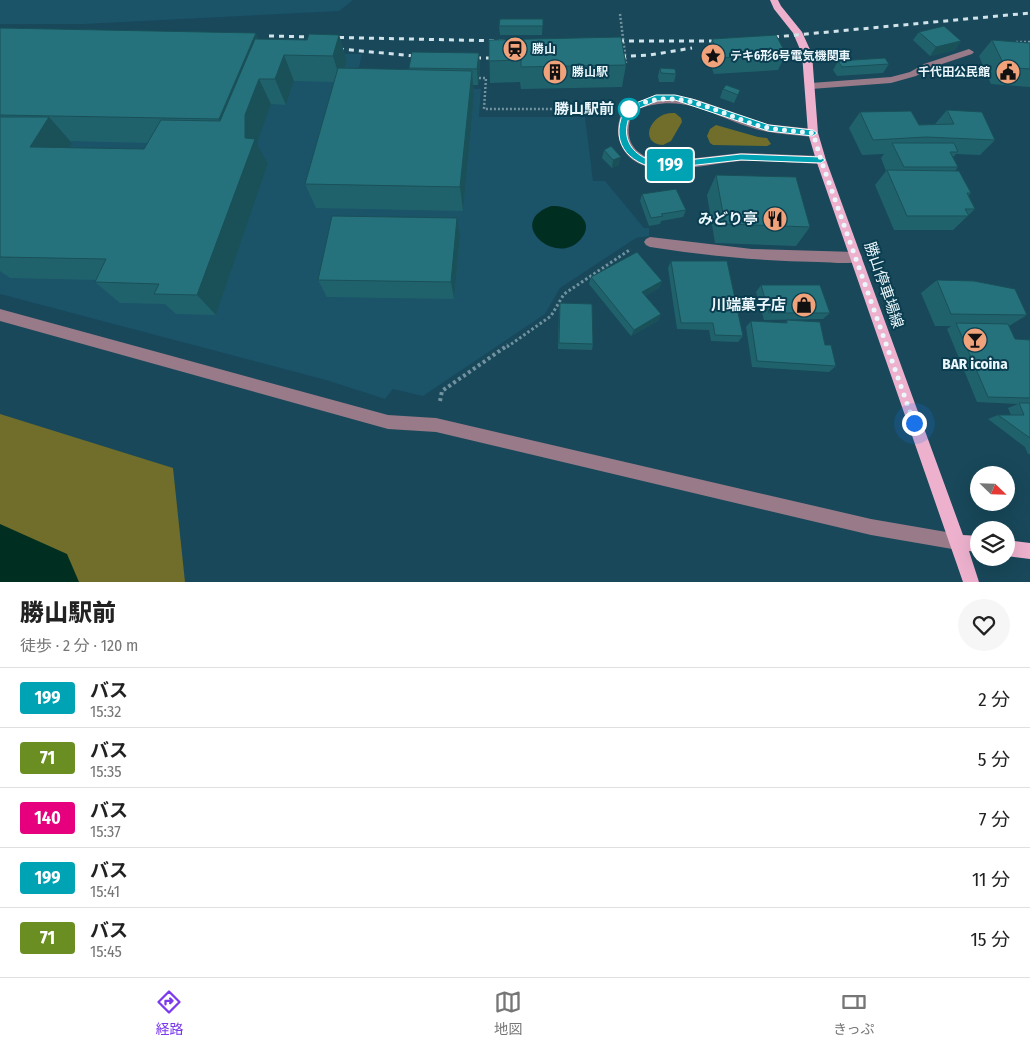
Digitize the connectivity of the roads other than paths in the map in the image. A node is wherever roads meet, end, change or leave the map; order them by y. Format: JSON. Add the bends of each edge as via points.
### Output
{"nodes":[{"id":1,"x":774,"y":0,"type":"edge"},
{"id":2,"x":969,"y":52,"type":"dead end"},
{"id":3,"x":811,"y":86,"type":"junction"},
{"id":4,"x":813,"y":133,"type":"junction"},
{"id":5,"x":821,"y":160,"type":"junction"},
{"id":6,"x":650,"y":242,"type":"road end"},
{"id":7,"x":856,"y":257,"type":"junction"},
{"id":8,"x":0,"y":315,"type":"edge"},
{"id":9,"x":958,"y":542,"type":"junction"},
{"id":10,"x":970,"y":543,"type":"edge"},
{"id":11,"x":1015,"y":549,"type":"edge"},
{"id":12,"x":1030,"y":551,"type":"edge"},
{"id":13,"x":971,"y":582,"type":"edge"}],
"edges":[{"from":1,"to":3,"type":"main road","name":"勝山停車場線","via":[[804,47]]},
{"from":2,"to":3,"type":"street","via":[[891,80]]},
{"from":3,"to":4,"type":"main road","name":"勝山停車場線"},
{"from":4,"to":5,"type":"main road","name":"勝山停車場線"},
{"from":4,"to":5,"type":"street","via":[[768,128],[692,102],[656,98],[629,109],[623,139],[627,150],[638,158],[661,166],[741,157]]},
{"from":5,"to":7,"type":"main road","name":"勝山停車場線"},
{"from":6,"to":7,"type":"street","via":[[710,252],[808,258]]},
{"from":7,"to":9,"type":"main road","name":"勝山停車場線"},
{"from":8,"to":9,"type":"street","via":[[388,422],[436,425],[871,527]]},
{"from":9,"to":10,"type":"main road"},
{"from":9,"to":13,"type":"main road","name":"勝山停車場線"},
{"from":11,"to":12,"type":"main road"}]}
